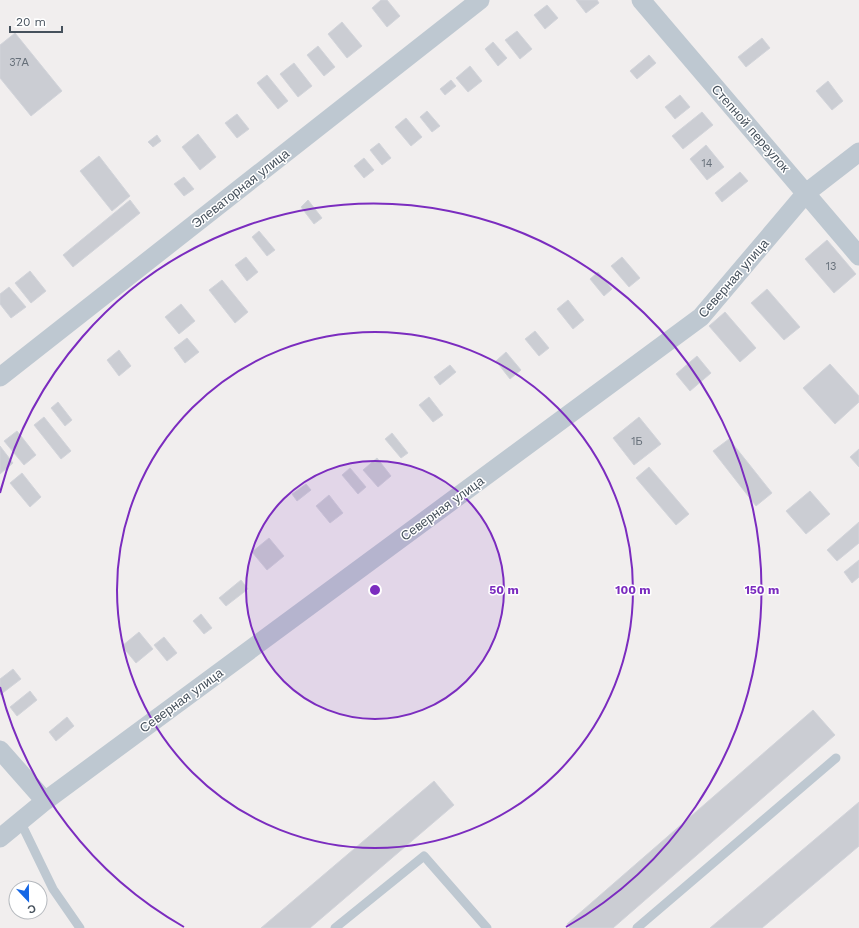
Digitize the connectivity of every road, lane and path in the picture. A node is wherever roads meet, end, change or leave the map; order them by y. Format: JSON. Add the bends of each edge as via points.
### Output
{"nodes":[{"id":1,"x":480,"y":0,"type":"edge"},
{"id":2,"x":641,"y":0,"type":"edge"},
{"id":3,"x":859,"y":152,"type":"edge"},
{"id":4,"x":806,"y":193,"type":"junction"},
{"id":5,"x":859,"y":256,"type":"edge"},
{"id":6,"x":0,"y":377,"type":"edge"},
{"id":7,"x":0,"y":750,"type":"edge"},
{"id":8,"x":836,"y":758,"type":"dead end"},
{"id":9,"x":44,"y":801,"type":"junction"},
{"id":10,"x":20,"y":821,"type":"junction"},
{"id":11,"x":0,"y":838,"type":"edge"},
{"id":12,"x":80,"y":928,"type":"edge"},
{"id":13,"x":335,"y":928,"type":"edge"},
{"id":14,"x":488,"y":928,"type":"edge"},
{"id":15,"x":637,"y":928,"type":"edge"}],
"edges":[{"from":1,"to":6,"type":"street","name":"Элеваторная улица"},
{"from":2,"to":4,"type":"street","name":"Степной переулок"},
{"from":3,"to":4,"type":"street","name":"Северная улица"},
{"from":4,"to":5,"type":"street","name":"Степной переулок"},
{"from":4,"to":9,"type":"street","name":"Северная улица","via":[[701,317]]},
{"from":7,"to":9,"type":"street"},
{"from":8,"to":15,"type":"lane"},
{"from":9,"to":10,"type":"street","name":"Северная улица"},
{"from":10,"to":11,"type":"street","name":"Северная улица"},
{"from":10,"to":12,"type":"lane","via":[[53,889]]},
{"from":13,"to":14,"type":"lane","via":[[424,856]]}]}
